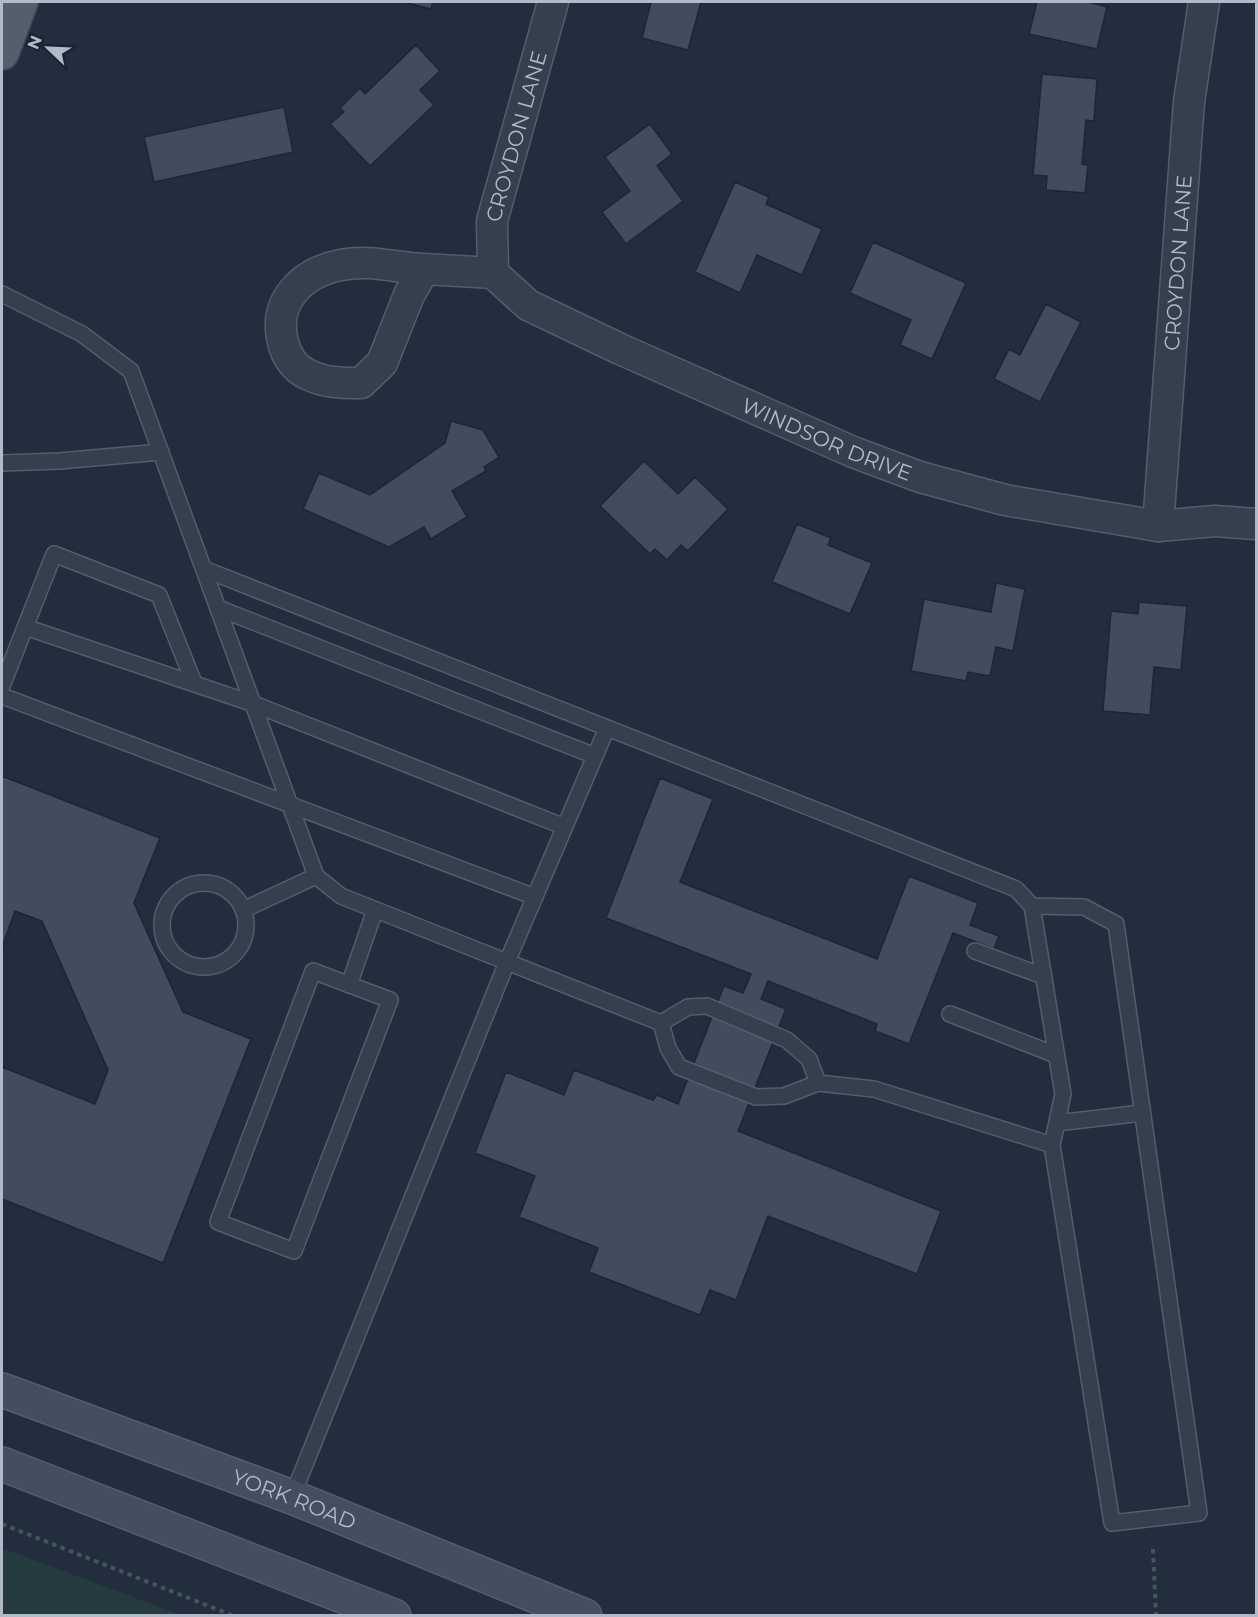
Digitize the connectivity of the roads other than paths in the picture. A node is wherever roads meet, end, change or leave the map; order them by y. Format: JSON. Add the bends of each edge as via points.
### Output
{"nodes":[{"id":1,"x":21,"y":2,"type":"edge"},
{"id":2,"x":553,"y":2,"type":"edge"},
{"id":3,"x":1204,"y":2,"type":"edge"},
{"id":4,"x":2,"y":53,"type":"edge"},
{"id":5,"x":424,"y":269,"type":"junction"},
{"id":6,"x":493,"y":273,"type":"junction"},
{"id":7,"x":2,"y":294,"type":"edge"},
{"id":8,"x":161,"y":452,"type":"junction"},
{"id":9,"x":2,"y":463,"type":"edge"},
{"id":10,"x":1257,"y":524,"type":"edge"},
{"id":11,"x":1158,"y":526,"type":"junction"},
{"id":12,"x":204,"y":569,"type":"junction"},
{"id":13,"x":218,"y":608,"type":"junction"},
{"id":14,"x":25,"y":627,"type":"junction"},
{"id":15,"x":194,"y":683,"type":"junction"},
{"id":16,"x":2,"y":686,"type":"edge"},
{"id":17,"x":2,"y":696,"type":"edge"},
{"id":18,"x":254,"y":704,"type":"junction"},
{"id":19,"x":607,"y":728,"type":"junction"},
{"id":20,"x":595,"y":756,"type":"junction"},
{"id":21,"x":291,"y":807,"type":"junction"},
{"id":22,"x":565,"y":827,"type":"junction"},
{"id":23,"x":316,"y":876,"type":"junction"},
{"id":24,"x":535,"y":897,"type":"junction"},
{"id":25,"x":1032,"y":906,"type":"junction"},
{"id":26,"x":243,"y":910,"type":"junction"},
{"id":27,"x":375,"y":910,"type":"junction"},
{"id":28,"x":975,"y":951,"type":"dead end"},
{"id":29,"x":507,"y":962,"type":"junction"},
{"id":30,"x":1043,"y":976,"type":"junction"},
{"id":31,"x":349,"y":985,"type":"junction"},
{"id":32,"x":951,"y":1014,"type":"dead end"},
{"id":33,"x":661,"y":1023,"type":"junction"},
{"id":34,"x":1056,"y":1055,"type":"junction"},
{"id":35,"x":818,"y":1083,"type":"junction"},
{"id":36,"x":1142,"y":1113,"type":"junction"},
{"id":37,"x":1056,"y":1123,"type":"junction"},
{"id":38,"x":1052,"y":1145,"type":"junction"},
{"id":39,"x":2,"y":1390,"type":"edge"},
{"id":40,"x":2,"y":1464,"type":"edge"},
{"id":41,"x":292,"y":1497,"type":"junction"},
{"id":42,"x":394,"y":1616,"type":"edge"},
{"id":43,"x":585,"y":1616,"type":"edge"}],
"edges":[{"from":1,"to":4,"type":"main road"},
{"from":2,"to":6,"type":"street","name":"CROYDON LANE","via":[[492,222]]},
{"from":3,"to":11,"type":"street","name":"CROYDON LANE","via":[[1189,102]]},
{"from":5,"to":5,"type":"street","via":[[379,263],[341,265],[309,276],[290,293],[281,312],[280,332],[286,355],[305,373],[333,383],[361,383],[382,363],[409,295]]},
{"from":5,"to":6,"type":"street"},
{"from":6,"to":11,"type":"street","name":"WINDSOR DRIVE","via":[[528,305],[853,452],[920,477],[1005,500]]},
{"from":7,"to":8,"type":"lane","via":[[82,334],[131,371]]},
{"from":8,"to":9,"type":"lane"},
{"from":8,"to":12,"type":"lane"},
{"from":10,"to":11,"type":"street","name":"WINDSOR DRIVE","via":[[1215,521]]},
{"from":12,"to":13,"type":"lane"},
{"from":12,"to":19,"type":"lane"},
{"from":13,"to":18,"type":"lane"},
{"from":13,"to":20,"type":"lane"},
{"from":14,"to":15,"type":"lane"},
{"from":14,"to":15,"type":"lane","via":[[54,554],[159,594]]},
{"from":14,"to":16,"type":"lane"},
{"from":15,"to":18,"type":"lane"},
{"from":17,"to":21,"type":"lane"},
{"from":18,"to":21,"type":"lane"},
{"from":18,"to":22,"type":"lane"},
{"from":19,"to":20,"type":"lane"},
{"from":19,"to":25,"type":"lane","via":[[1016,889]]},
{"from":20,"to":22,"type":"lane"},
{"from":21,"to":23,"type":"lane"},
{"from":21,"to":24,"type":"lane"},
{"from":22,"to":24,"type":"lane"},
{"from":23,"to":26,"type":"lane"},
{"from":23,"to":27,"type":"lane","via":[[341,896]]},
{"from":24,"to":29,"type":"lane"},
{"from":25,"to":30,"type":"lane"},
{"from":25,"to":36,"type":"lane","via":[[1084,907],[1116,924]]},
{"from":26,"to":26,"type":"lane","via":[[232,893],[221,886],[194,884],[182,890],[165,910],[165,938],[171,951],[188,963],[209,967],[223,963],[242,942],[246,929]]},
{"from":27,"to":29,"type":"lane"},
{"from":27,"to":31,"type":"lane"},
{"from":28,"to":30,"type":"lane"},
{"from":29,"to":33,"type":"lane"},
{"from":29,"to":41,"type":"lane"},
{"from":30,"to":34,"type":"lane"},
{"from":31,"to":31,"type":"lane","via":[[313,971],[218,1222],[294,1251],[390,1000]]},
{"from":32,"to":34,"type":"lane"},
{"from":33,"to":35,"type":"lane","via":[[688,1007],[707,1006],[787,1040],[809,1059]]},
{"from":33,"to":35,"type":"lane","via":[[679,1067],[690,1072],[756,1097],[784,1096]]},
{"from":34,"to":37,"type":"lane","via":[[1063,1094]]},
{"from":35,"to":38,"type":"lane","via":[[874,1089]]},
{"from":36,"to":37,"type":"lane"},
{"from":36,"to":38,"type":"lane","via":[[1198,1513],[1112,1523]]},
{"from":37,"to":38,"type":"lane"},
{"from":39,"to":41,"type":"main road","name":"YORK ROAD"},
{"from":40,"to":42,"type":"main road"},
{"from":41,"to":43,"type":"main road","name":"YORK ROAD"}]}
